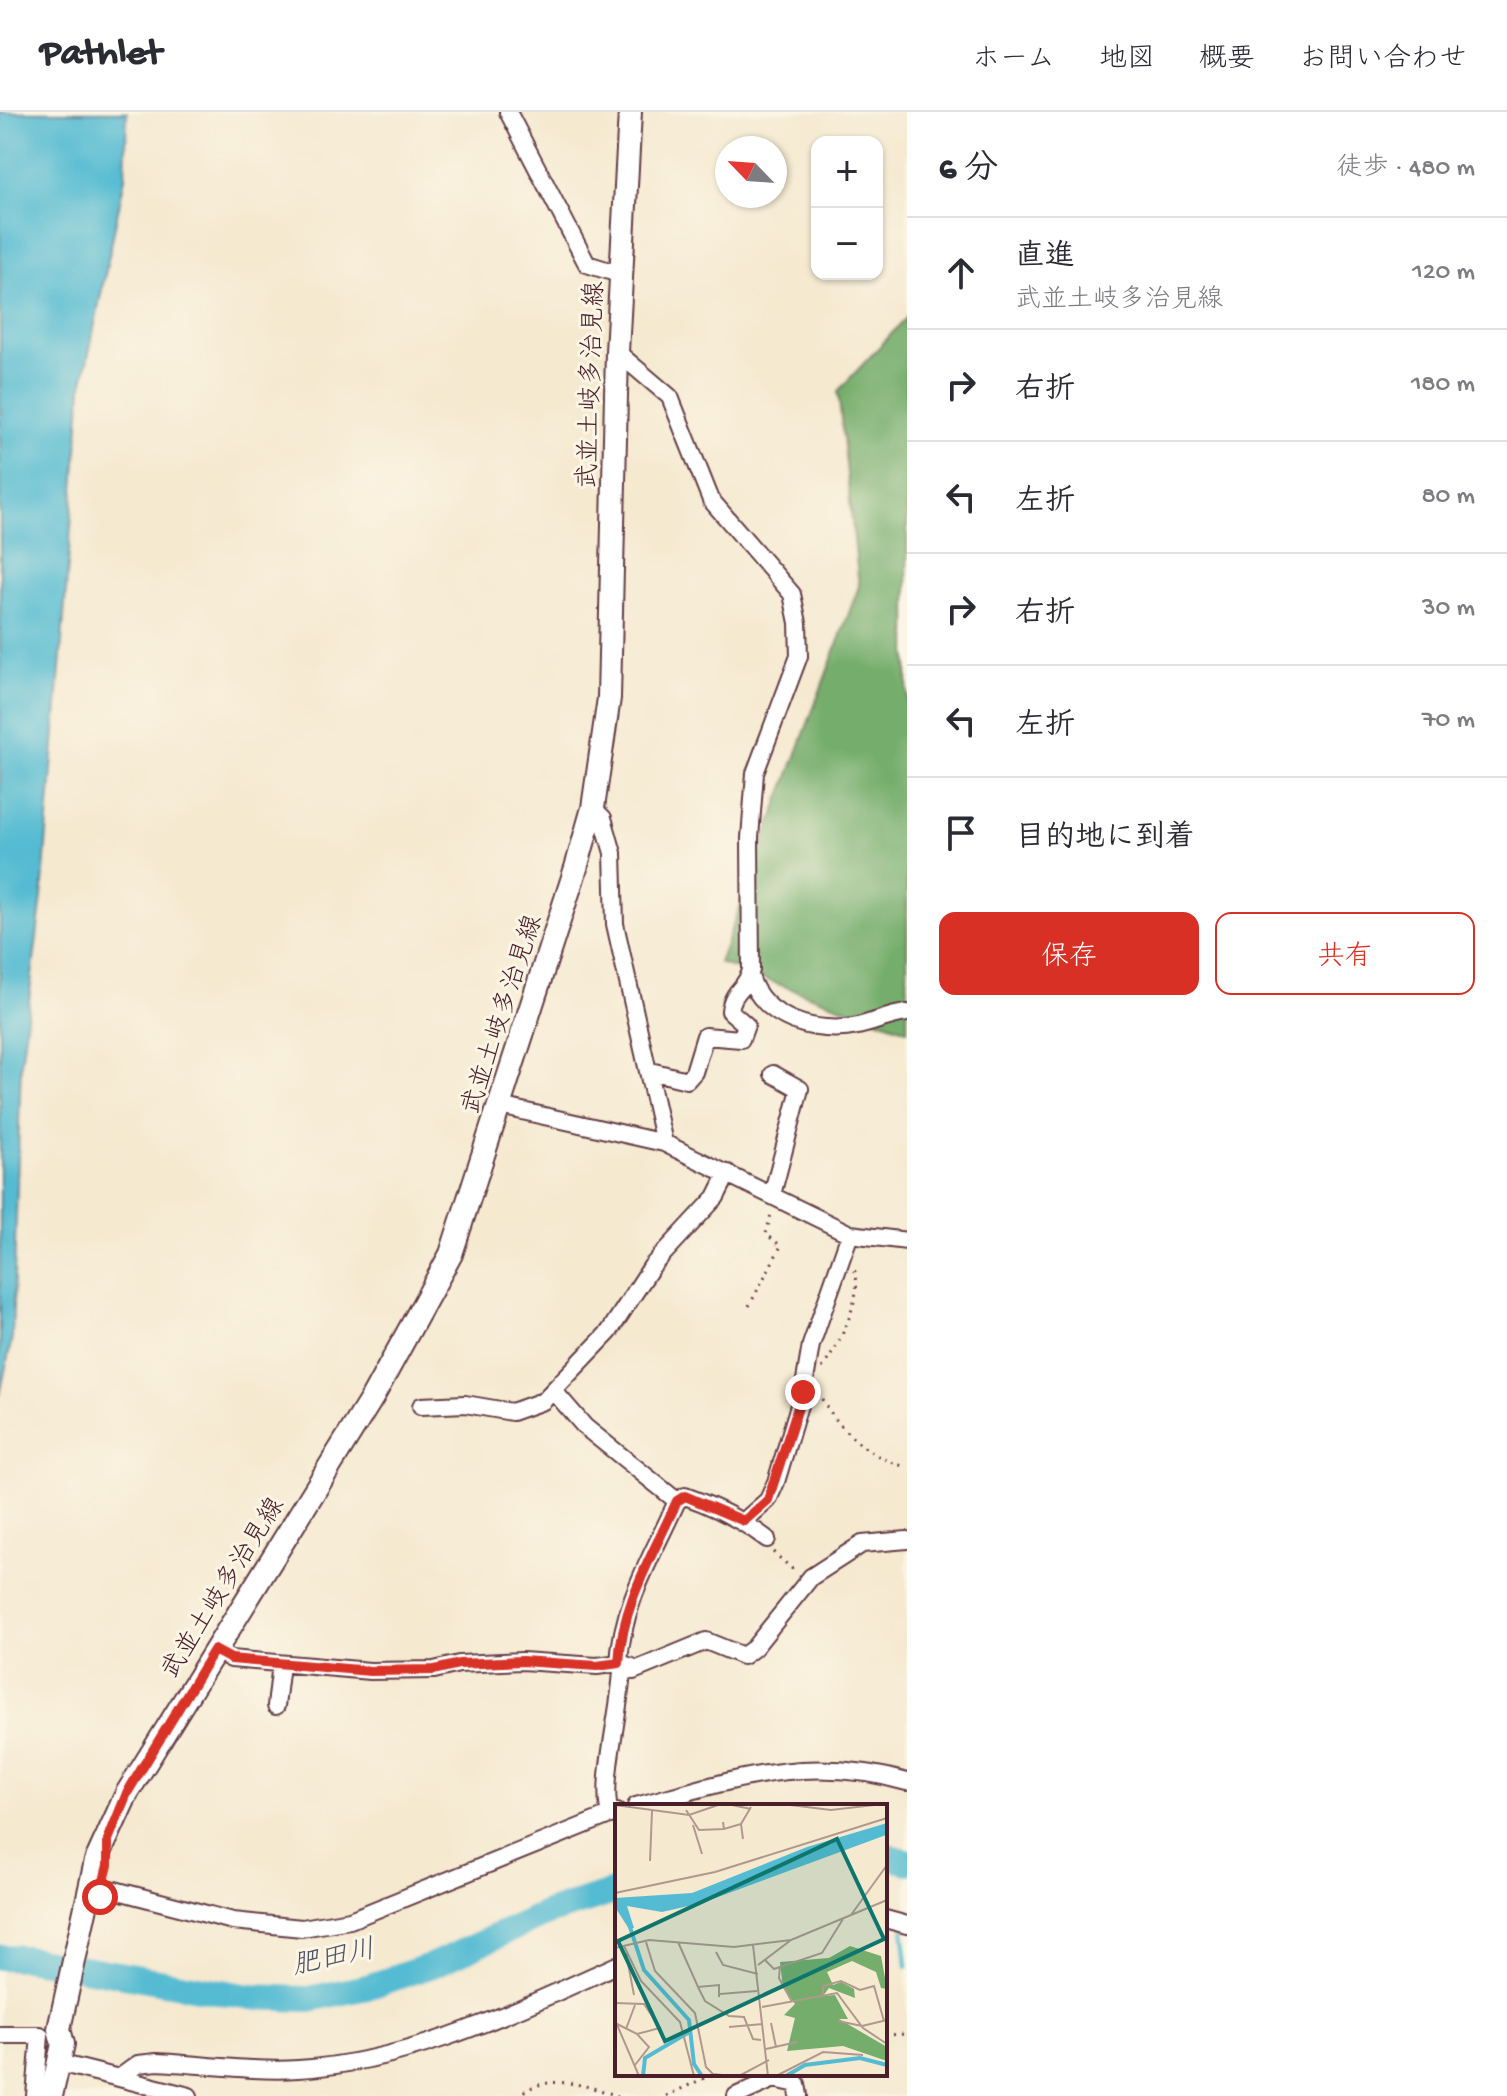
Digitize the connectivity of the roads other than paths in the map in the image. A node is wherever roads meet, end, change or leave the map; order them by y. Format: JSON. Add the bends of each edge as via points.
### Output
{"nodes":[{"id":1,"x":508,"y":112,"type":"edge"},
{"id":2,"x":630,"y":112,"type":"edge"},
{"id":3,"x":622,"y":275,"type":"junction"},
{"id":4,"x":617,"y":352,"type":"junction"},
{"id":5,"x":593,"y":808,"type":"junction"},
{"id":6,"x":750,"y":976,"type":"junction"},
{"id":7,"x":907,"y":1013,"type":"edge"},
{"id":8,"x":650,"y":1071,"type":"junction"},
{"id":9,"x":773,"y":1074,"type":"dead end"},
{"id":10,"x":500,"y":1106,"type":"junction"},
{"id":11,"x":664,"y":1143,"type":"junction"},
{"id":12,"x":728,"y":1173,"type":"junction"},
{"id":13,"x":772,"y":1195,"type":"junction"},
{"id":14,"x":850,"y":1234,"type":"junction"},
{"id":15,"x":907,"y":1241,"type":"edge"},
{"id":16,"x":553,"y":1390,"type":"junction"},
{"id":17,"x":421,"y":1406,"type":"dead end"},
{"id":18,"x":677,"y":1501,"type":"junction"},
{"id":19,"x":744,"y":1521,"type":"junction"},
{"id":20,"x":767,"y":1539,"type":"road end"},
{"id":21,"x":907,"y":1540,"type":"edge"},
{"id":22,"x":214,"y":1650,"type":"junction"},
{"id":23,"x":281,"y":1664,"type":"junction"},
{"id":24,"x":620,"y":1664,"type":"junction"},
{"id":25,"x":276,"y":1706,"type":"dead end"},
{"id":26,"x":907,"y":1782,"type":"edge"},
{"id":27,"x":644,"y":1804,"type":"edge"},
{"id":28,"x":614,"y":1814,"type":"edge"},
{"id":29,"x":97,"y":1893,"type":"junction"},
{"id":30,"x":887,"y":1920,"type":"edge"},
{"id":31,"x":907,"y":1925,"type":"edge"},
{"id":32,"x":615,"y":1966,"type":"edge"},
{"id":33,"x":0,"y":2035,"type":"edge"},
{"id":34,"x":63,"y":2042,"type":"junction"},
{"id":35,"x":119,"y":2078,"type":"junction"},
{"id":36,"x":35,"y":2096,"type":"edge"},
{"id":37,"x":51,"y":2096,"type":"edge"},
{"id":38,"x":189,"y":2096,"type":"edge"},
{"id":39,"x":736,"y":2096,"type":"edge"},
{"id":40,"x":799,"y":2096,"type":"edge"}],
"edges":[{"from":1,"to":3,"type":"street","via":[[587,264]]},
{"from":2,"to":3,"type":"main road","name":"武並土岐多治見線"},
{"from":3,"to":4,"type":"main road","name":"武並土岐多治見線"},
{"from":4,"to":5,"type":"main road","name":"武並土岐多治見線","via":[[609,698]]},
{"from":4,"to":6,"type":"street","via":[[670,397],[711,500],[792,594],[799,656],[755,773]]},
{"from":5,"to":8,"type":"street","via":[[603,818],[613,853],[615,924]]},
{"from":5,"to":10,"type":"main road","name":"武並土岐多治見線"},
{"from":6,"to":7,"type":"street","via":[[755,994],[768,1008],[810,1024],[844,1027]]},
{"from":6,"to":8,"type":"street","via":[[731,997],[732,1016],[746,1025],[744,1037],[705,1036],[687,1080]]},
{"from":8,"to":11,"type":"street"},
{"from":9,"to":13,"type":"street","via":[[800,1089]]},
{"from":10,"to":11,"type":"street"},
{"from":10,"to":22,"type":"main road","name":"武並土岐多治見線","via":[[468,1208],[430,1298]]},
{"from":11,"to":12,"type":"street"},
{"from":12,"to":13,"type":"street"},
{"from":12,"to":16,"type":"street","via":[[716,1197],[652,1266],[609,1332]]},
{"from":13,"to":14,"type":"street"},
{"from":14,"to":15,"type":"street"},
{"from":14,"to":19,"type":"street","via":[[811,1345],[808,1379],[772,1491]]},
{"from":16,"to":17,"type":"street","via":[[543,1401],[512,1412],[465,1404]]},
{"from":16,"to":18,"type":"street","via":[[585,1427]]},
{"from":18,"to":19,"type":"street","via":[[685,1496]]},
{"from":18,"to":24,"type":"street","via":[[628,1608],[620,1633]]},
{"from":19,"to":20,"type":"street"},
{"from":21,"to":24,"type":"street","via":[[862,1544],[805,1582],[743,1656],[706,1641],[633,1671]]},
{"from":22,"to":23,"type":"street","via":[[231,1659]]},
{"from":22,"to":29,"type":"main road","name":"武並土岐多治見線","via":[[136,1776],[96,1861]]},
{"from":23,"to":24,"type":"street","via":[[370,1671],[522,1661]]},
{"from":23,"to":25,"type":"street"},
{"from":24,"to":28,"type":"street","via":[[620,1711],[605,1795]]},
{"from":26,"to":27,"type":"street","via":[[845,1769],[769,1771]]},
{"from":28,"to":29,"type":"street","via":[[350,1920],[302,1928],[233,1921]]},
{"from":29,"to":34,"type":"main road","name":"武並土岐多治見線"},
{"from":30,"to":31,"type":"street"},
{"from":32,"to":35,"type":"street","via":[[422,2048],[375,2059],[295,2070],[157,2062],[138,2064]]},
{"from":33,"to":36,"type":"street","via":[[40,2035]]},
{"from":34,"to":35,"type":"street"},
{"from":34,"to":37,"type":"main road","name":"武並土岐多治見線"},
{"from":35,"to":38,"type":"street"},
{"from":39,"to":40,"type":"street","via":[[774,2079],[797,2084]]}]}
